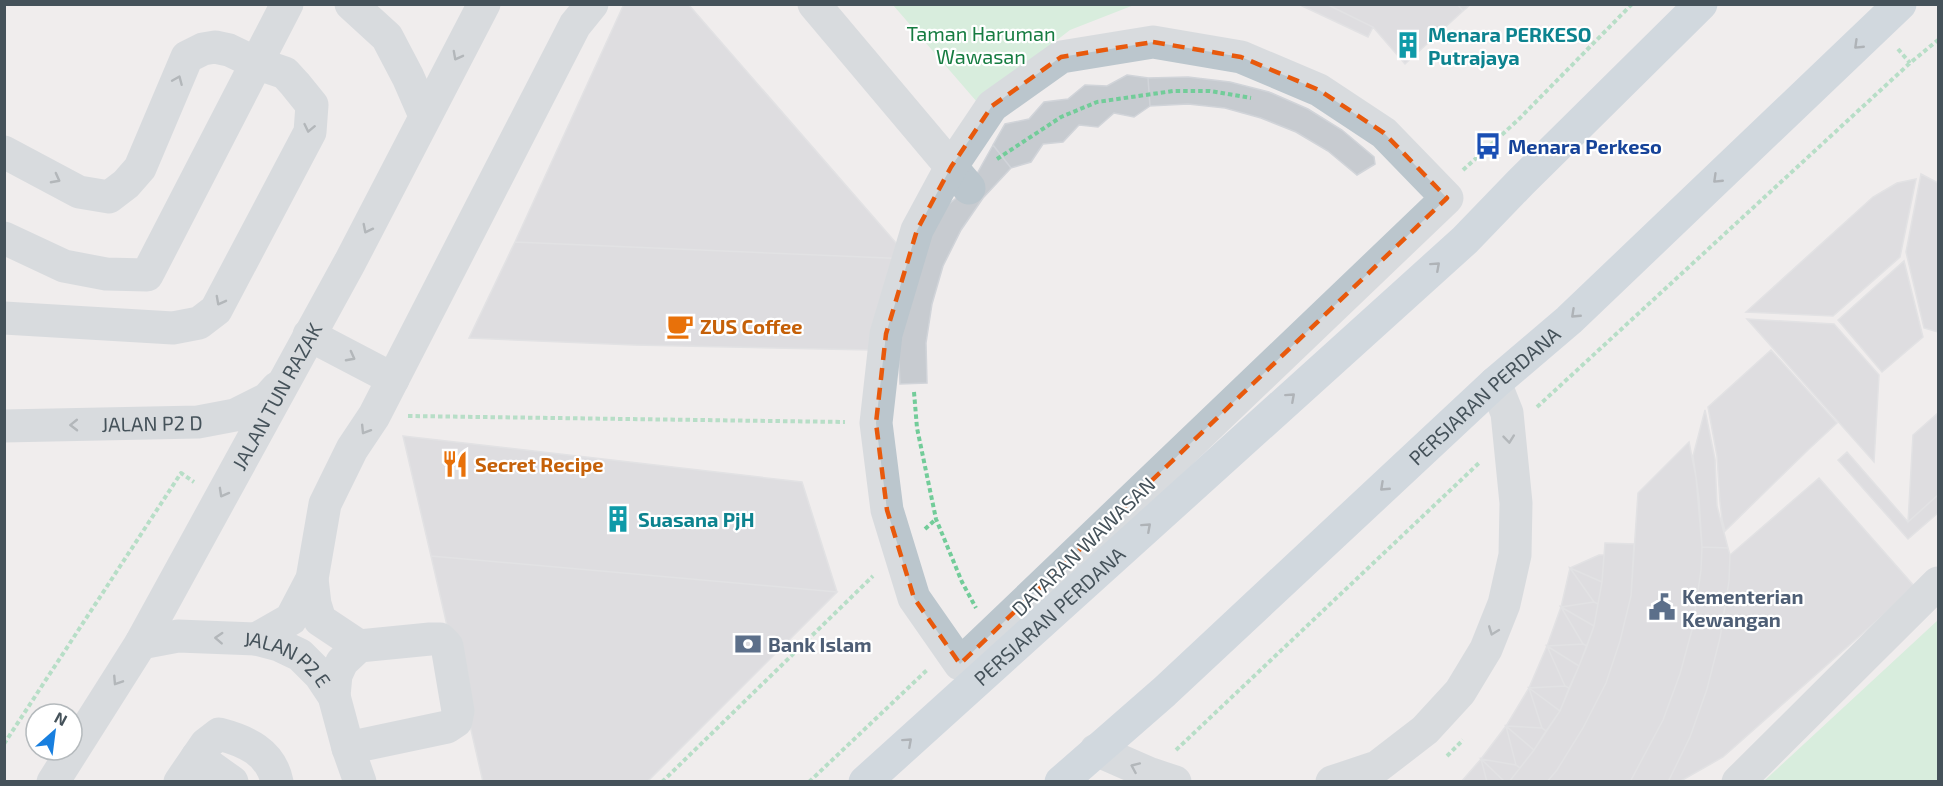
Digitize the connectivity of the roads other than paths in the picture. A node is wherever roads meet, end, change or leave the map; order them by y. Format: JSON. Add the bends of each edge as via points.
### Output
{"nodes":[{"id":1,"x":287,"y":4,"type":"edge"},
{"id":2,"x":351,"y":4,"type":"edge"},
{"id":3,"x":484,"y":4,"type":"edge"},
{"id":4,"x":592,"y":4,"type":"edge"},
{"id":5,"x":814,"y":4,"type":"edge"},
{"id":6,"x":1701,"y":4,"type":"edge"},
{"id":7,"x":1900,"y":4,"type":"edge"},
{"id":8,"x":256,"y":63,"type":"junction"},
{"id":9,"x":425,"y":116,"type":"junction"},
{"id":10,"x":4,"y":152,"type":"edge"},
{"id":11,"x":960,"y":177,"type":"junction"},
{"id":12,"x":4,"y":238,"type":"edge"},
{"id":13,"x":147,"y":276,"type":"junction"},
{"id":14,"x":4,"y":318,"type":"edge"},
{"id":15,"x":114,"y":326,"type":"junction"},
{"id":16,"x":309,"y":335,"type":"junction"},
{"id":17,"x":286,"y":378,"type":"junction"},
{"id":18,"x":393,"y":379,"type":"junction"},
{"id":19,"x":1495,"y":383,"type":"junction"},
{"id":20,"x":4,"y":426,"type":"edge"},
{"id":21,"x":312,"y":579,"type":"junction"},
{"id":22,"x":1938,"y":583,"type":"edge"},
{"id":23,"x":256,"y":639,"type":"junction"},
{"id":24,"x":141,"y":643,"type":"junction"},
{"id":25,"x":359,"y":646,"type":"junction"},
{"id":26,"x":334,"y":696,"type":"junction"},
{"id":27,"x":348,"y":748,"type":"junction"},
{"id":28,"x":1096,"y":750,"type":"junction"},
{"id":29,"x":188,"y":769,"type":"edge"},
{"id":30,"x":53,"y":782,"type":"edge"},
{"id":31,"x":232,"y":782,"type":"edge"},
{"id":32,"x":278,"y":782,"type":"edge"},
{"id":33,"x":360,"y":782,"type":"edge"},
{"id":34,"x":865,"y":782,"type":"edge"},
{"id":35,"x":1061,"y":782,"type":"edge"},
{"id":36,"x":1175,"y":782,"type":"edge"},
{"id":37,"x":1332,"y":782,"type":"edge"},
{"id":38,"x":1738,"y":782,"type":"edge"}],
"edges":[{"from":1,"to":8,"type":"street"},
{"from":2,"to":9,"type":"street","via":[[387,37]]},
{"from":3,"to":9,"type":"street","name":"JALAN TUN RAZAK","one_way":true},
{"from":4,"to":18,"type":"street","via":[[575,25]]},
{"from":5,"to":11,"type":"street"},
{"from":34,"to":6,"type":"main road","name":"PERSIARAN PERDANA","one_way":true,"via":[[1465,240]]},
{"from":7,"to":19,"type":"main road","name":"PERSIARAN PERDANA","one_way":true,"via":[[1569,320]]},
{"from":10,"to":8,"type":"street","one_way":true,"via":[[79,192],[109,197],[140,168],[187,57],[215,47]]},
{"from":8,"to":13,"type":"street"},
{"from":8,"to":15,"type":"street","one_way":true,"via":[[285,73],[312,105],[310,132],[216,310],[199,323],[173,328]]},
{"from":9,"to":16,"type":"street","name":"JALAN TUN RAZAK","one_way":true},
{"from":11,"to":11,"type":"street","name":"DATARAN WAWASAN","via":[[992,106],[1061,57],[1153,42],[1241,57],[1319,90],[1384,133],[1447,198],[960,664],[914,598],[887,510],[876,423],[886,334],[917,230]]},
{"from":12,"to":13,"type":"street","via":[[64,266]]},
{"from":13,"to":15,"type":"street"},
{"from":14,"to":15,"type":"street"},
{"from":16,"to":17,"type":"street","name":"JALAN TUN RAZAK"},
{"from":16,"to":18,"type":"street","one_way":true},
{"from":17,"to":20,"type":"street","name":"JALAN P2 D","one_way":true,"via":[[267,399],[235,415],[198,422]]},
{"from":17,"to":24,"type":"street","name":"JALAN TUN RAZAK","one_way":true},
{"from":18,"to":21,"type":"street","one_way":true,"via":[[325,504]]},
{"from":19,"to":28,"type":"main road","name":"PERSIARAN PERDANA","one_way":true,"via":[[1164,692]]},
{"from":19,"to":37,"type":"street","one_way":true,"via":[[1507,413],[1516,503],[1515,555],[1504,604],[1486,649],[1460,692],[1425,730],[1377,767]]},
{"from":21,"to":23,"type":"street","via":[[291,619]]},
{"from":21,"to":25,"type":"street","via":[[320,620]]},
{"from":22,"to":38,"type":"street"},
{"from":23,"to":24,"type":"street","name":"JALAN P2 E","one_way":true,"via":[[178,636]]},
{"from":23,"to":26,"type":"street","name":"JALAN P2 E","via":[[300,655]]},
{"from":24,"to":30,"type":"street","name":"JALAN TUN RAZAK","one_way":true},
{"from":25,"to":26,"type":"street","via":[[342,662]]},
{"from":25,"to":27,"type":"street","via":[[440,639],[447,646],[458,711],[456,721],[447,727]]},
{"from":26,"to":27,"type":"street","name":"JALAN P2 E"},
{"from":27,"to":33,"type":"street","name":"JALAN P2 E"},
{"from":28,"to":35,"type":"main road","name":"PERSIARAN PERDANA"},
{"from":36,"to":28,"type":"street","one_way":true},
{"from":29,"to":31,"type":"street"},
{"from":29,"to":32,"type":"street","via":[[206,744],[219,734],[240,739],[264,754]]}]}
